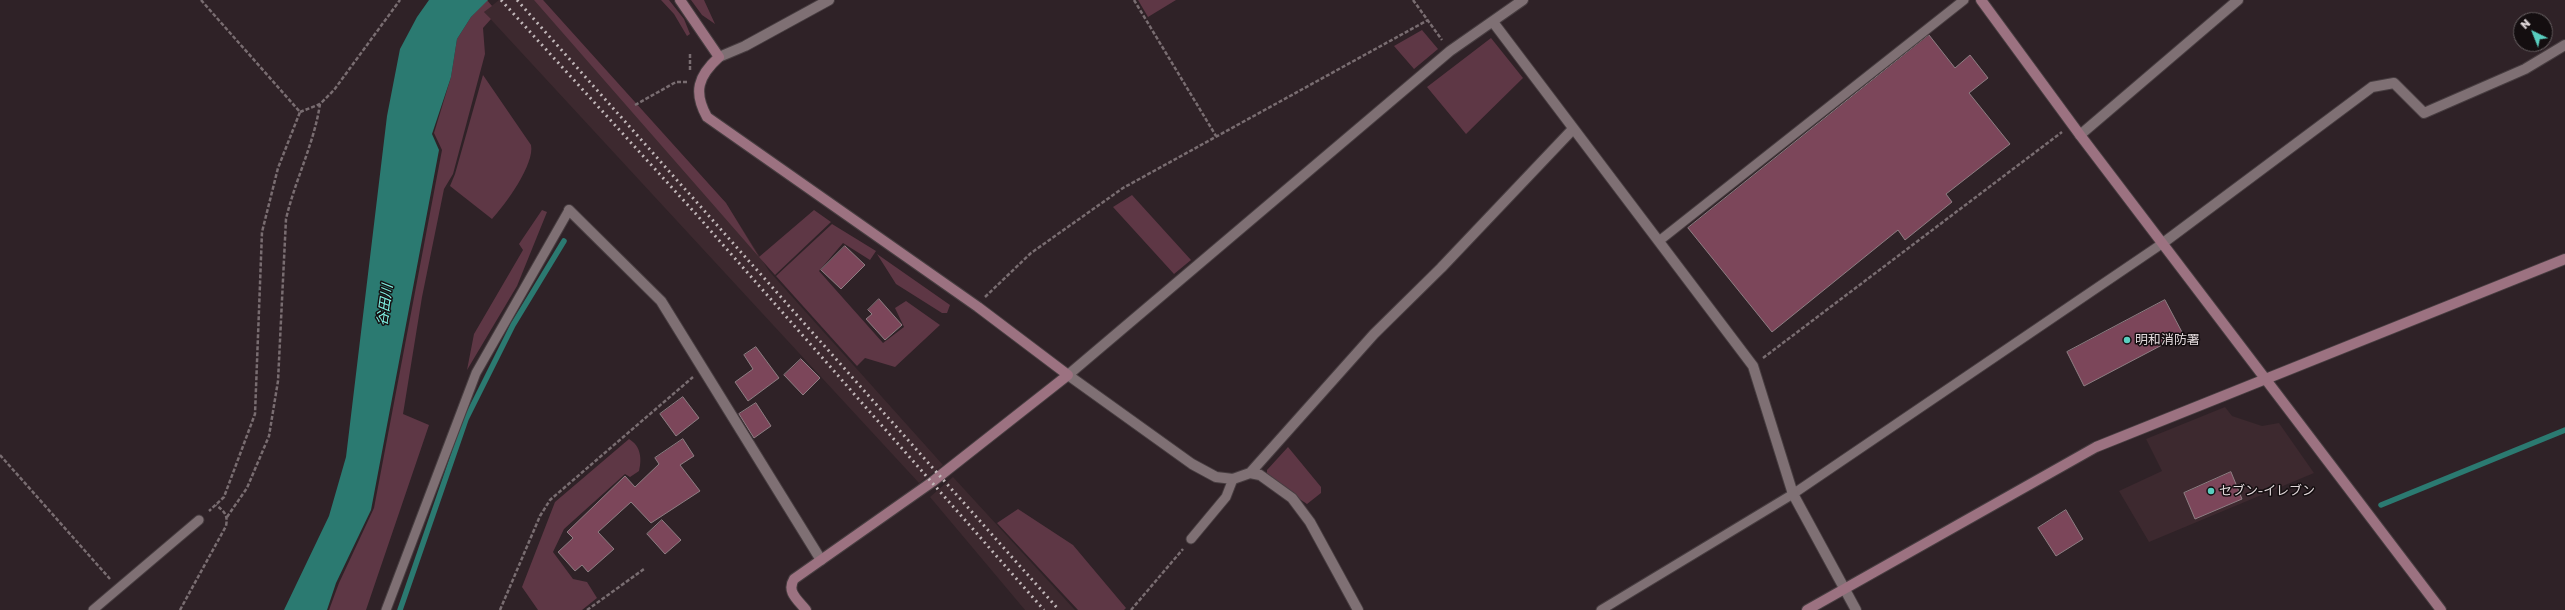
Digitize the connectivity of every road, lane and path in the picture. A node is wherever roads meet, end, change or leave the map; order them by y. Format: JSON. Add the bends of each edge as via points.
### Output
{"nodes":[{"id":1,"x":201,"y":0,"type":"edge"},
{"id":2,"x":400,"y":0,"type":"edge"},
{"id":3,"x":680,"y":0,"type":"edge"},
{"id":4,"x":828,"y":0,"type":"edge"},
{"id":5,"x":1134,"y":0,"type":"edge"},
{"id":6,"x":1413,"y":0,"type":"edge"},
{"id":7,"x":1523,"y":0,"type":"edge"},
{"id":8,"x":1964,"y":0,"type":"edge"},
{"id":9,"x":1981,"y":0,"type":"edge"},
{"id":10,"x":2238,"y":0,"type":"edge"},
{"id":11,"x":1428,"y":20,"type":"junction"},
{"id":12,"x":1493,"y":22,"type":"junction"},
{"id":13,"x":2565,"y":45,"type":"edge"},
{"id":14,"x":1450,"y":51,"type":"junction"},
{"id":15,"x":690,"y":54,"type":"dead end"},
{"id":16,"x":719,"y":57,"type":"junction"},
{"id":17,"x":684,"y":81,"type":"junction"},
{"id":18,"x":699,"y":84,"type":"junction"},
{"id":19,"x":320,"y":104,"type":"junction"},
{"id":20,"x":635,"y":105,"type":"dead end"},
{"id":21,"x":300,"y":112,"type":"junction"},
{"id":22,"x":2072,"y":125,"type":"junction"},
{"id":23,"x":1573,"y":129,"type":"junction"},
{"id":24,"x":2080,"y":135,"type":"junction"},
{"id":25,"x":1216,"y":136,"type":"junction"},
{"id":26,"x":569,"y":210,"type":"joint"},
{"id":27,"x":1659,"y":241,"type":"junction"},
{"id":28,"x":2163,"y":244,"type":"junction"},
{"id":29,"x":2565,"y":259,"type":"edge"},
{"id":30,"x":978,"y":307,"type":"junction"},
{"id":31,"x":1753,"y":366,"type":"junction"},
{"id":32,"x":703,"y":369,"type":"junction"},
{"id":33,"x":1068,"y":375,"type":"junction"},
{"id":34,"x":2266,"y":380,"type":"junction"},
{"id":35,"x":0,"y":455,"type":"edge"},
{"id":36,"x":1250,"y":474,"type":"junction"},
{"id":37,"x":1233,"y":479,"type":"junction"},
{"id":38,"x":1793,"y":494,"type":"junction"},
{"id":39,"x":216,"y":505,"type":"junction"},
{"id":40,"x":227,"y":517,"type":"junction"},
{"id":41,"x":199,"y":520,"type":"joint"},
{"id":42,"x":1191,"y":539,"type":"joint"},
{"id":43,"x":821,"y":560,"type":"junction"},
{"id":44,"x":644,"y":569,"type":"dead end"},
{"id":45,"x":1844,"y":588,"type":"junction"},
{"id":46,"x":118,"y":589,"type":"junction"},
{"id":47,"x":94,"y":610,"type":"edge"},
{"id":48,"x":180,"y":610,"type":"edge"},
{"id":49,"x":386,"y":610,"type":"edge"},
{"id":50,"x":500,"y":610,"type":"edge"},
{"id":51,"x":587,"y":610,"type":"edge"},
{"id":52,"x":806,"y":610,"type":"edge"},
{"id":53,"x":1131,"y":610,"type":"edge"},
{"id":54,"x":1358,"y":610,"type":"edge"},
{"id":55,"x":1601,"y":610,"type":"edge"},
{"id":56,"x":1807,"y":610,"type":"edge"},
{"id":57,"x":1856,"y":610,"type":"edge"},
{"id":58,"x":2441,"y":610,"type":"edge"}],
"edges":[{"from":1,"to":21,"type":"path"},
{"from":2,"to":19,"type":"path","via":[[349,73]]},
{"from":3,"to":16,"type":"street"},
{"from":4,"to":16,"type":"street","via":[[745,46]]},
{"from":5,"to":25,"type":"path"},
{"from":6,"to":11,"type":"path"},
{"from":7,"to":12,"type":"street"},
{"from":8,"to":27,"type":"lane"},
{"from":9,"to":22,"type":"street"},
{"from":10,"to":24,"type":"street"},
{"from":11,"to":14,"type":"path"},
{"from":11,"to":25,"type":"path"},
{"from":12,"to":14,"type":"street"},
{"from":12,"to":23,"type":"street"},
{"from":13,"to":28,"type":"street","via":[[2526,69],[2424,113],[2394,83],[2372,87]]},
{"from":14,"to":33,"type":"street"},
{"from":15,"to":17,"type":"path","via":[[690,72]]},
{"from":16,"to":18,"type":"street","via":[[703,74]]},
{"from":17,"to":18,"type":"path"},
{"from":17,"to":20,"type":"path","via":[[676,82]]},
{"from":18,"to":30,"type":"street","via":[[698,95],[707,117]]},
{"from":19,"to":21,"type":"path"},
{"from":19,"to":40,"type":"path","via":[[316,127],[286,219],[278,381],[268,436],[247,488]]},
{"from":21,"to":39,"type":"path","via":[[278,168],[262,232],[255,414],[224,496]]},
{"from":22,"to":24,"type":"street"},
{"from":22,"to":31,"type":"path"},
{"from":23,"to":27,"type":"street"},
{"from":23,"to":36,"type":"street","via":[[1441,268],[1374,334]]},
{"from":24,"to":28,"type":"street"},
{"from":25,"to":30,"type":"path","via":[[1123,188],[1083,215],[1031,253],[983,299]]},
{"from":26,"to":32,"type":"street","via":[[661,301]]},
{"from":26,"to":49,"type":"lane","via":[[476,373]]},
{"from":27,"to":31,"type":"street"},
{"from":28,"to":34,"type":"street"},
{"from":28,"to":38,"type":"lane"},
{"from":29,"to":34,"type":"street"},
{"from":30,"to":33,"type":"street"},
{"from":31,"to":38,"type":"street"},
{"from":32,"to":43,"type":"street"},
{"from":32,"to":50,"type":"path","via":[[550,500],[540,516]]},
{"from":33,"to":37,"type":"street","via":[[1192,464],[1216,477]]},
{"from":33,"to":43,"type":"street","via":[[932,482]]},
{"from":34,"to":45,"type":"street","via":[[2096,447]]},
{"from":34,"to":58,"type":"street"},
{"from":35,"to":46,"type":"path"},
{"from":36,"to":37,"type":"street"},
{"from":36,"to":54,"type":"street","via":[[1260,475],[1292,498],[1310,522]]},
{"from":37,"to":42,"type":"lane","via":[[1226,497]]},
{"from":38,"to":45,"type":"street"},
{"from":38,"to":55,"type":"lane"},
{"from":39,"to":40,"type":"path"},
{"from":39,"to":41,"type":"path"},
{"from":40,"to":48,"type":"path","via":[[226,526]]},
{"from":41,"to":46,"type":"lane"},
{"from":42,"to":53,"type":"path"},
{"from":43,"to":52,"type":"street","via":[[794,579],[791,584],[791,592]]},
{"from":44,"to":51,"type":"path"},
{"from":45,"to":56,"type":"street"},
{"from":45,"to":57,"type":"street"},
{"from":46,"to":47,"type":"lane"}]}
